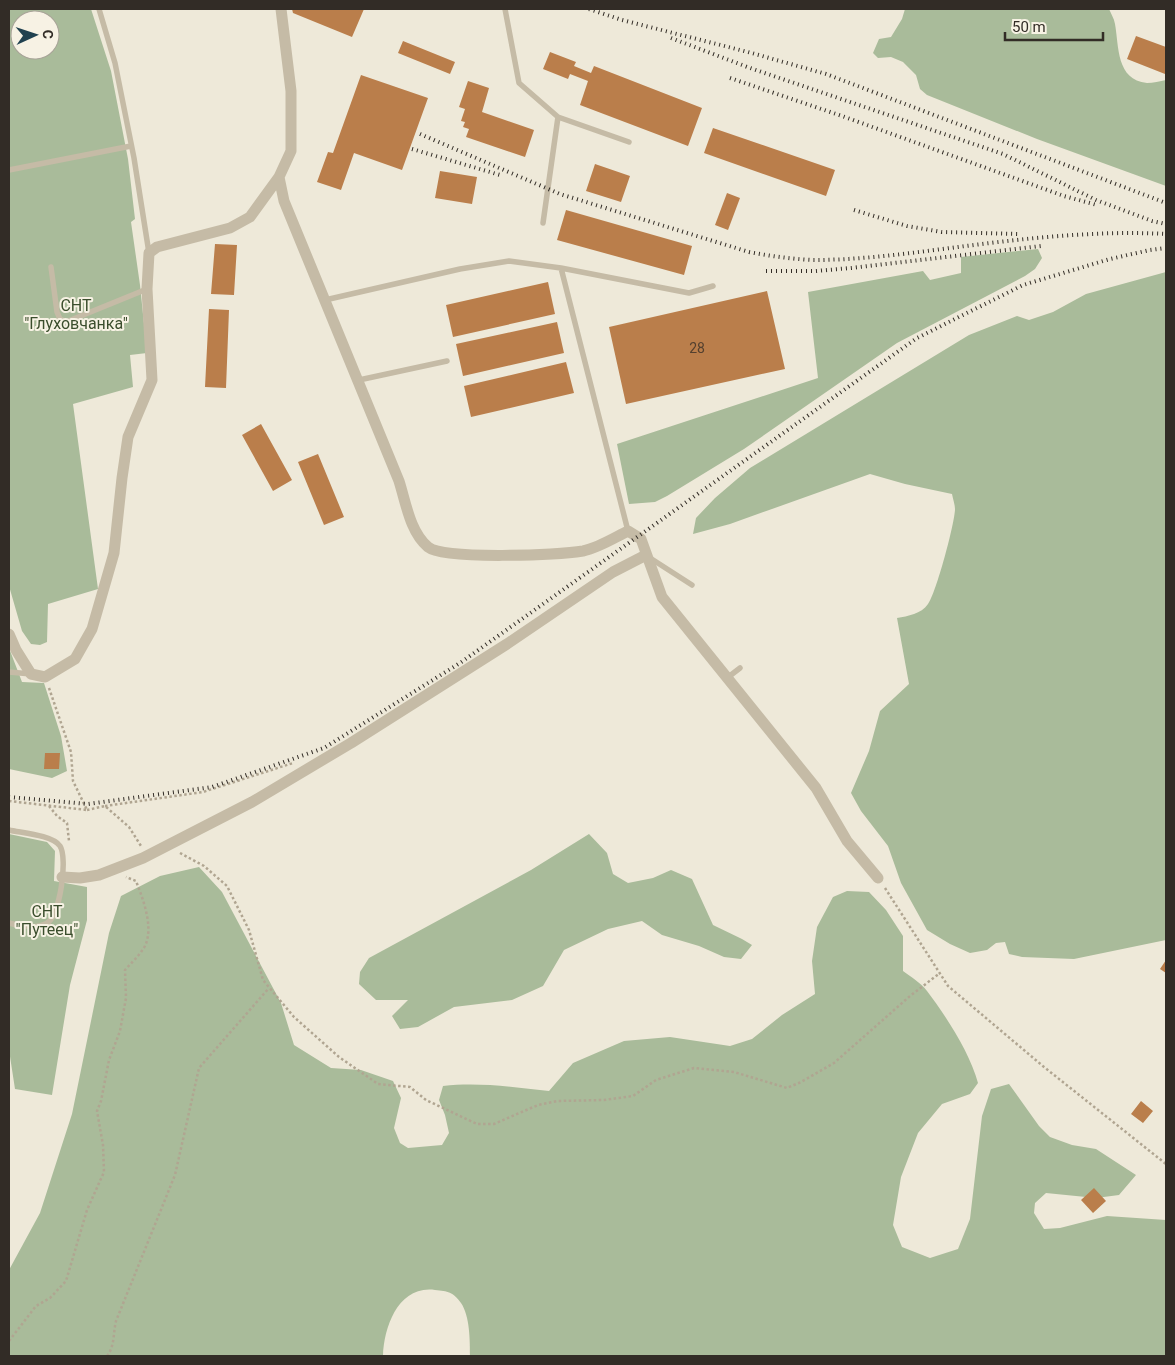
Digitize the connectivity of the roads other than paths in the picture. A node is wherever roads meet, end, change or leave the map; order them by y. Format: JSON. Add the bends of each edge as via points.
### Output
{"nodes":[{"id":1,"x":99,"y":9,"type":"edge"},
{"id":2,"x":281,"y":9,"type":"edge"},
{"id":3,"x":505,"y":9,"type":"edge"},
{"id":4,"x":558,"y":117,"type":"junction"},
{"id":5,"x":629,"y":142,"type":"dead end"},
{"id":6,"x":131,"y":146,"type":"junction"},
{"id":7,"x":9,"y":170,"type":"edge"},
{"id":8,"x":279,"y":177,"type":"junction"},
{"id":9,"x":543,"y":223,"type":"dead end"},
{"id":10,"x":148,"y":253,"type":"junction"},
{"id":11,"x":51,"y":267,"type":"dead end"},
{"id":12,"x":561,"y":268,"type":"junction"},
{"id":13,"x":713,"y":286,"type":"dead end"},
{"id":14,"x":147,"y":289,"type":"junction"},
{"id":15,"x":325,"y":300,"type":"junction"},
{"id":16,"x":446,"y":361,"type":"dead end"},
{"id":17,"x":358,"y":380,"type":"junction"},
{"id":18,"x":628,"y":531,"type":"junction"},
{"id":19,"x":646,"y":555,"type":"junction"},
{"id":20,"x":692,"y":585,"type":"dead end"},
{"id":21,"x":9,"y":634,"type":"edge"},
{"id":22,"x":740,"y":668,"type":"dead end"},
{"id":23,"x":9,"y":672,"type":"edge"},
{"id":24,"x":31,"y":674,"type":"junction"},
{"id":25,"x":727,"y":678,"type":"junction"},
{"id":26,"x":9,"y":830,"type":"edge"},
{"id":27,"x":62,"y":877,"type":"junction"},
{"id":28,"x":878,"y":878,"type":"road end"},
{"id":29,"x":9,"y":923,"type":"edge"}],
"edges":[{"from":1,"to":6,"type":"lane","via":[[115,63]]},
{"from":2,"to":8,"type":"street","via":[[292,91],[291,151]]},
{"from":3,"to":4,"type":"lane","via":[[519,83]]},
{"from":4,"to":5,"type":"lane"},
{"from":4,"to":9,"type":"lane"},
{"from":6,"to":7,"type":"lane"},
{"from":6,"to":10,"type":"lane"},
{"from":8,"to":10,"type":"street","via":[[250,217],[230,228],[157,247]]},
{"from":8,"to":15,"type":"street","via":[[284,201]]},
{"from":10,"to":14,"type":"street"},
{"from":11,"to":14,"type":"lane","via":[[57,312],[66,322]]},
{"from":12,"to":13,"type":"lane","via":[[689,294]]},
{"from":12,"to":15,"type":"lane","via":[[509,261],[460,268]]},
{"from":12,"to":18,"type":"lane"},
{"from":14,"to":24,"type":"street","via":[[152,380],[128,437],[114,553],[92,629],[75,659],[45,677]]},
{"from":15,"to":17,"type":"street"},
{"from":16,"to":17,"type":"lane"},
{"from":17,"to":18,"type":"street","via":[[399,481],[414,528],[429,548],[450,553],[516,556],[584,550]]},
{"from":18,"to":19,"type":"street","via":[[641,539]]},
{"from":19,"to":20,"type":"lane"},
{"from":19,"to":25,"type":"street","via":[[662,597]]},
{"from":19,"to":27,"type":"street","via":[[613,572],[507,644],[252,802],[163,848],[108,871],[80,878]]},
{"from":21,"to":24,"type":"street"},
{"from":22,"to":25,"type":"lane"},
{"from":23,"to":24,"type":"lane"},
{"from":25,"to":28,"type":"street","via":[[816,788],[847,841]]},
{"from":26,"to":27,"type":"lane","via":[[51,838],[60,846],[64,858]]},
{"from":27,"to":29,"type":"lane","via":[[55,913],[48,923],[37,926]]}]}
